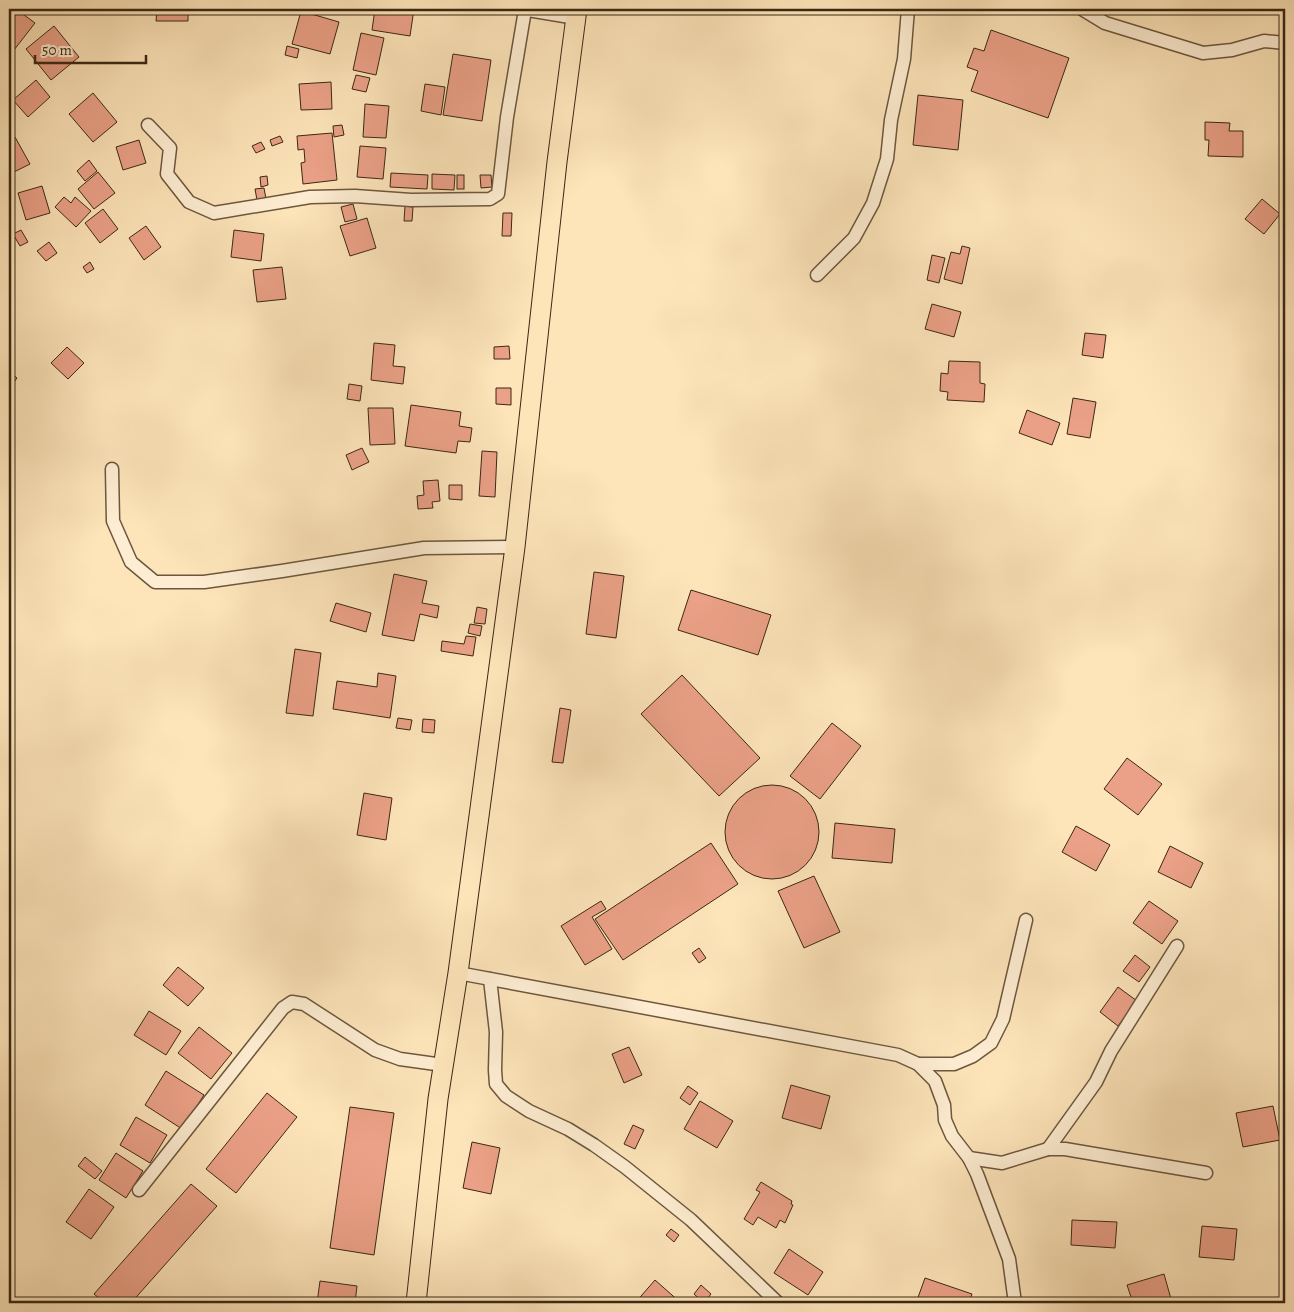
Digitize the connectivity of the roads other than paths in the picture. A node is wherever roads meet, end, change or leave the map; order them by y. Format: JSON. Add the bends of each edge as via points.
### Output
{"nodes":[{"id":1,"x":524,"y":9,"type":"edge"},
{"id":2,"x":908,"y":9,"type":"edge"},
{"id":3,"x":1082,"y":9,"type":"edge"},
{"id":4,"x":576,"y":13,"type":"edge"},
{"id":5,"x":1285,"y":43,"type":"edge"},
{"id":6,"x":148,"y":125,"type":"dead end"},
{"id":7,"x":817,"y":275,"type":"dead end"},
{"id":8,"x":112,"y":469,"type":"dead end"},
{"id":9,"x":515,"y":547,"type":"junction"},
{"id":10,"x":1026,"y":920,"type":"dead end"},
{"id":11,"x":1177,"y":946,"type":"dead end"},
{"id":12,"x":458,"y":973,"type":"junction"},
{"id":13,"x":490,"y":979,"type":"junction"},
{"id":14,"x":918,"y":1064,"type":"junction"},
{"id":15,"x":443,"y":1065,"type":"junction"},
{"id":16,"x":1048,"y":1149,"type":"junction"},
{"id":17,"x":969,"y":1158,"type":"junction"},
{"id":18,"x":1206,"y":1172,"type":"dead end"},
{"id":19,"x":139,"y":1190,"type":"dead end"},
{"id":20,"x":416,"y":1303,"type":"edge"},
{"id":21,"x":778,"y":1303,"type":"edge"},
{"id":22,"x":1015,"y":1303,"type":"edge"}],
"edges":[{"from":1,"to":4,"type":"street"},
{"from":1,"to":6,"type":"street","via":[[498,194],[490,199],[310,197],[214,213],[189,202],[167,174],[170,148]]},
{"from":2,"to":7,"type":"street","via":[[904,59],[886,159],[873,203],[854,238]]},
{"from":3,"to":5,"type":"street","via":[[1106,22],[1203,53],[1232,50],[1264,41]]},
{"from":4,"to":9,"type":"main road"},
{"from":8,"to":9,"type":"street","via":[[112,521],[131,562],[155,582],[204,582],[424,548]]},
{"from":9,"to":12,"type":"main road"},
{"from":10,"to":14,"type":"street","via":[[1004,1018],[991,1043],[954,1064]]},
{"from":11,"to":16,"type":"street","via":[[1111,1051],[1096,1082]]},
{"from":12,"to":13,"type":"street"},
{"from":12,"to":15,"type":"main road"},
{"from":13,"to":14,"type":"street","via":[[898,1055]]},
{"from":13,"to":21,"type":"street","via":[[496,1032],[494,1070],[496,1084],[506,1096],[581,1137],[625,1168],[691,1220]]},
{"from":14,"to":17,"type":"street","via":[[934,1081],[952,1136]]},
{"from":15,"to":19,"type":"street","via":[[400,1059],[375,1050],[304,1004],[292,1002],[283,1008]]},
{"from":15,"to":20,"type":"main road"},
{"from":16,"to":17,"type":"street","via":[[1002,1164]]},
{"from":16,"to":18,"type":"street","via":[[1065,1148]]},
{"from":17,"to":22,"type":"street","via":[[1009,1258]]}]}
